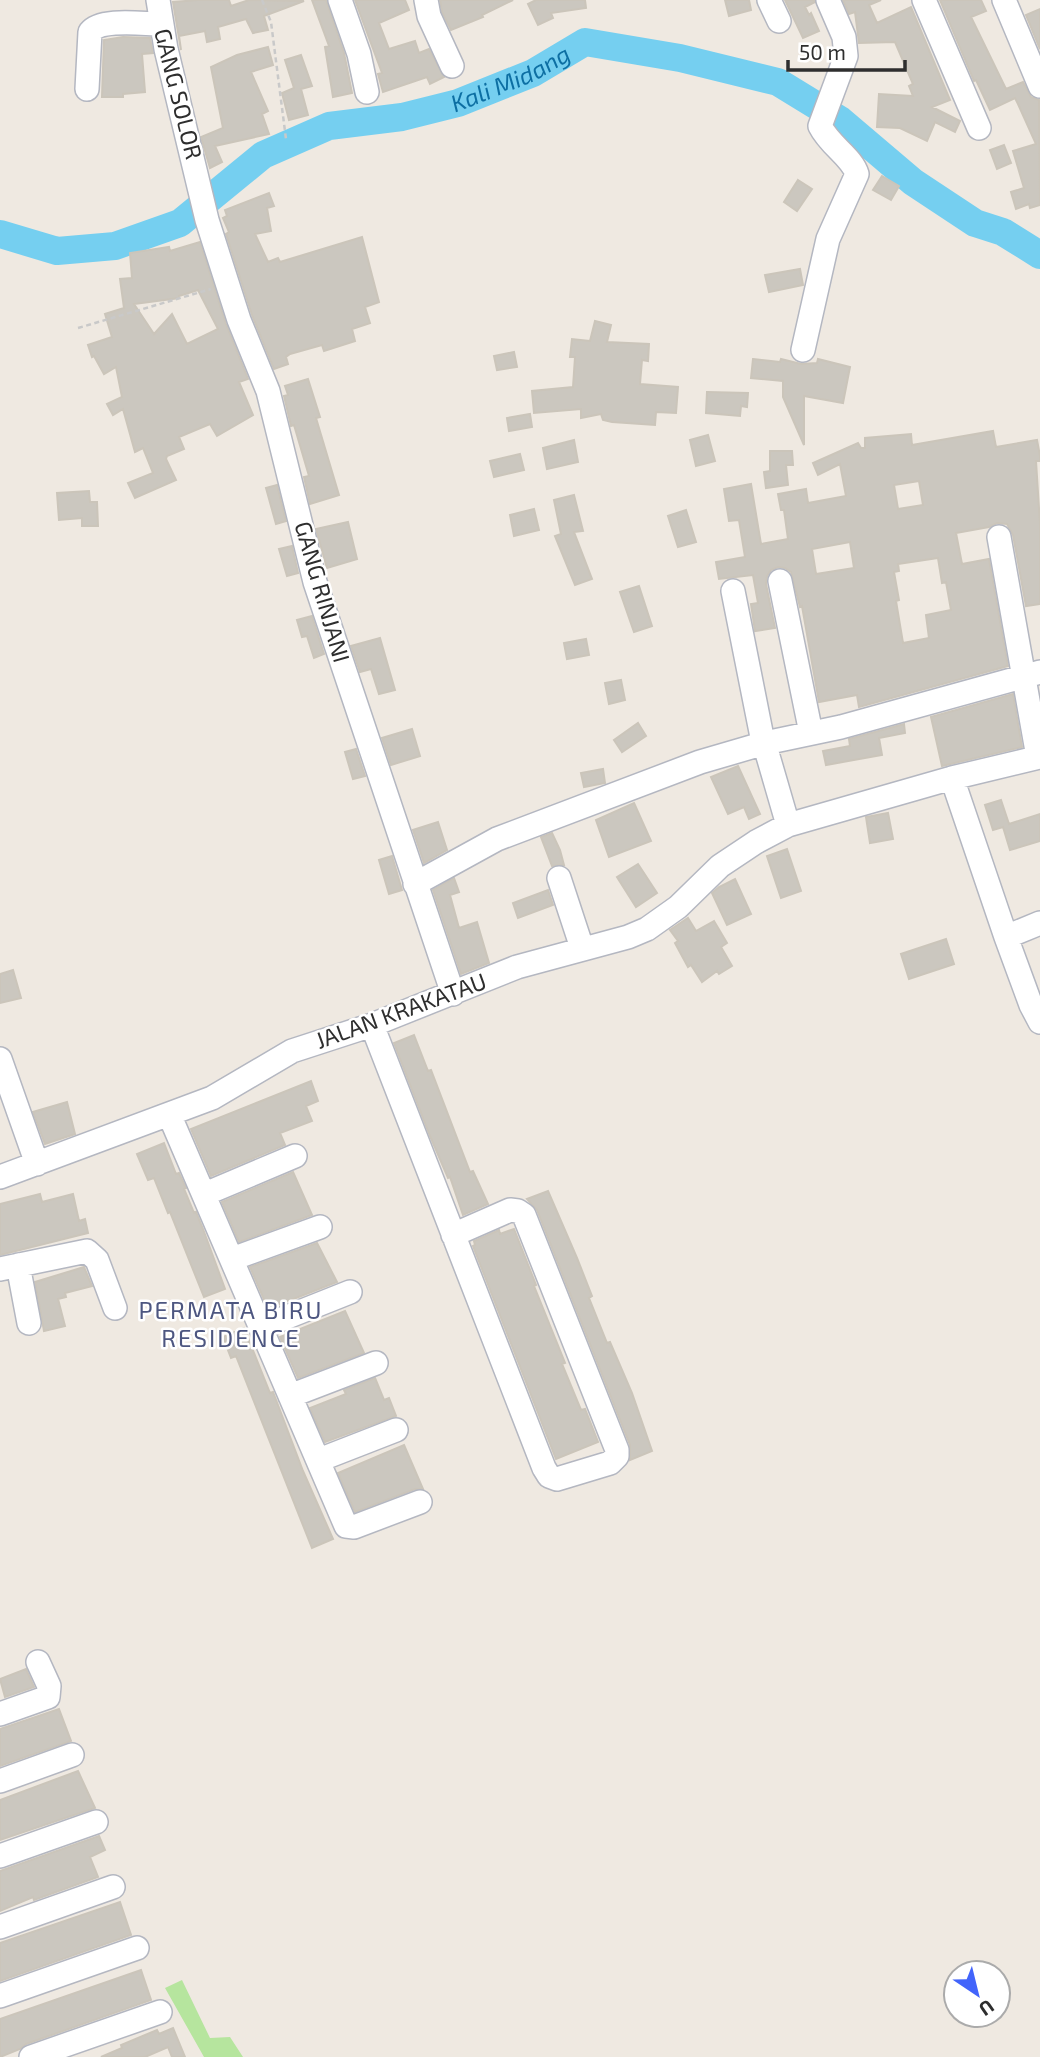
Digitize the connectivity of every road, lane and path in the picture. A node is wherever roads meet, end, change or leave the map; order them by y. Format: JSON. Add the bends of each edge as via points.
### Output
{"nodes":[{"id":1,"x":158,"y":0,"type":"edge"},
{"id":2,"x":262,"y":0,"type":"edge"},
{"id":3,"x":340,"y":0,"type":"edge"},
{"id":4,"x":426,"y":0,"type":"edge"},
{"id":5,"x":828,"y":0,"type":"edge"},
{"id":6,"x":924,"y":0,"type":"edge"},
{"id":7,"x":1004,"y":0,"type":"edge"},
{"id":8,"x":160,"y":24,"type":"junction"},
{"id":9,"x":452,"y":66,"type":"dead end"},
{"id":10,"x":1040,"y":86,"type":"edge"},
{"id":11,"x":87,"y":89,"type":"dead end"},
{"id":12,"x":367,"y":92,"type":"dead end"},
{"id":13,"x":979,"y":128,"type":"dead end"},
{"id":14,"x":286,"y":139,"type":"dead end"},
{"id":15,"x":201,"y":188,"type":"joint"},
{"id":16,"x":228,"y":284,"type":"junction"},
{"id":17,"x":78,"y":328,"type":"dead end"},
{"id":18,"x":803,"y":351,"type":"dead end"},
{"id":19,"x":999,"y":537,"type":"dead end"},
{"id":20,"x":780,"y":580,"type":"dead end"},
{"id":21,"x":733,"y":590,"type":"dead end"},
{"id":22,"x":1031,"y":674,"type":"edge"},
{"id":23,"x":811,"y":733,"type":"junction"},
{"id":24,"x":765,"y":743,"type":"junction"},
{"id":25,"x":1039,"y":757,"type":"edge"},
{"id":26,"x":952,"y":778,"type":"junction"},
{"id":27,"x":788,"y":824,"type":"junction"},
{"id":28,"x":559,"y":878,"type":"dead end"},
{"id":29,"x":415,"y":884,"type":"junction"},
{"id":30,"x":1040,"y":923,"type":"edge"},
{"id":31,"x":1006,"y":937,"type":"junction"},
{"id":32,"x":582,"y":948,"type":"junction"},
{"id":33,"x":453,"y":994,"type":"junction"},
{"id":34,"x":1040,"y":1022,"type":"edge"},
{"id":35,"x":372,"y":1025,"type":"junction"},
{"id":36,"x":0,"y":1059,"type":"edge"},
{"id":37,"x":169,"y":1114,"type":"junction"},
{"id":38,"x":295,"y":1156,"type":"dead end"},
{"id":39,"x":37,"y":1164,"type":"junction"},
{"id":40,"x":0,"y":1177,"type":"edge"},
{"id":41,"x":205,"y":1194,"type":"junction"},
{"id":42,"x":320,"y":1227,"type":"dead end"},
{"id":43,"x":453,"y":1234,"type":"junction"},
{"id":44,"x":232,"y":1259,"type":"junction"},
{"id":45,"x":9,"y":1267,"type":"edge"},
{"id":46,"x":350,"y":1292,"type":"dead end"},
{"id":47,"x":115,"y":1308,"type":"dead end"},
{"id":48,"x":29,"y":1323,"type":"dead end"},
{"id":49,"x":262,"y":1327,"type":"junction"},
{"id":50,"x":376,"y":1363,"type":"dead end"},
{"id":51,"x":290,"y":1396,"type":"junction"},
{"id":52,"x":396,"y":1430,"type":"dead end"},
{"id":53,"x":319,"y":1460,"type":"junction"},
{"id":54,"x":420,"y":1502,"type":"dead end"},
{"id":55,"x":38,"y":1662,"type":"dead end"},
{"id":56,"x":0,"y":1714,"type":"edge"},
{"id":57,"x":72,"y":1755,"type":"dead end"},
{"id":58,"x":0,"y":1781,"type":"edge"},
{"id":59,"x":96,"y":1822,"type":"dead end"},
{"id":60,"x":0,"y":1856,"type":"edge"},
{"id":61,"x":113,"y":1887,"type":"dead end"},
{"id":62,"x":0,"y":1927,"type":"edge"},
{"id":63,"x":137,"y":1948,"type":"dead end"},
{"id":64,"x":0,"y":1996,"type":"edge"},
{"id":65,"x":160,"y":2012,"type":"dead end"},
{"id":66,"x":31,"y":2057,"type":"edge"}],
"edges":[{"from":1,"to":8,"type":"street","name":"GANG SOLOR"},
{"from":2,"to":14,"type":"path","via":[[271,22]]},
{"from":3,"to":12,"type":"street"},
{"from":4,"to":9,"type":"street"},
{"from":5,"to":18,"type":"street","via":[[844,37],[846,56],[821,126],[857,174],[828,239]]},
{"from":6,"to":13,"type":"street"},
{"from":7,"to":10,"type":"street"},
{"from":8,"to":11,"type":"street","via":[[104,23],[93,27]]},
{"from":8,"to":15,"type":"street","name":"GANG SOLOR"},
{"from":15,"to":16,"type":"street","name":"GANG RINJANI"},
{"from":16,"to":17,"type":"path"},
{"from":16,"to":29,"type":"street","name":"GANG RINJANI","via":[[268,391],[315,582]]},
{"from":19,"to":22,"type":"street"},
{"from":20,"to":23,"type":"street"},
{"from":21,"to":24,"type":"street"},
{"from":22,"to":23,"type":"street"},
{"from":22,"to":25,"type":"street"},
{"from":23,"to":24,"type":"street"},
{"from":24,"to":27,"type":"street"},
{"from":24,"to":29,"type":"street","via":[[684,767],[509,834]]},
{"from":25,"to":26,"type":"street","name":"JALAN KRAKATAU"},
{"from":26,"to":27,"type":"street","name":"JALAN KRAKATAU"},
{"from":26,"to":31,"type":"street"},
{"from":27,"to":32,"type":"street","name":"JALAN KRAKATAU","via":[[720,866],[678,907],[647,929]]},
{"from":28,"to":32,"type":"street"},
{"from":29,"to":33,"type":"street","name":"GANG RINJANI"},
{"from":30,"to":31,"type":"street"},
{"from":31,"to":34,"type":"street"},
{"from":32,"to":33,"type":"street","name":"JALAN KRAKATAU","via":[[517,967]]},
{"from":33,"to":35,"type":"street","name":"JALAN KRAKATAU"},
{"from":35,"to":37,"type":"street","name":"JALAN KRAKATAU","via":[[292,1051],[212,1098]]},
{"from":35,"to":43,"type":"street"},
{"from":36,"to":39,"type":"street"},
{"from":37,"to":39,"type":"street","name":"JALAN KRAKATAU"},
{"from":37,"to":41,"type":"street"},
{"from":38,"to":41,"type":"street"},
{"from":39,"to":40,"type":"street","name":"JALAN KRAKATAU"},
{"from":41,"to":44,"type":"street"},
{"from":42,"to":44,"type":"street"},
{"from":43,"to":43,"type":"street","via":[[549,1476],[557,1479],[610,1463],[617,1450],[524,1214],[510,1210]]},
{"from":44,"to":49,"type":"street"},
{"from":45,"to":47,"type":"street","via":[[88,1251],[97,1260]]},
{"from":45,"to":48,"type":"street"},
{"from":46,"to":49,"type":"street"},
{"from":49,"to":51,"type":"street"},
{"from":50,"to":51,"type":"street"},
{"from":51,"to":53,"type":"street"},
{"from":52,"to":53,"type":"street"},
{"from":53,"to":54,"type":"street","via":[[348,1528]]},
{"from":55,"to":56,"type":"street","via":[[49,1686],[48,1697]]},
{"from":57,"to":58,"type":"street"},
{"from":59,"to":60,"type":"street"},
{"from":61,"to":62,"type":"street"},
{"from":63,"to":64,"type":"street"},
{"from":65,"to":66,"type":"street"}]}
